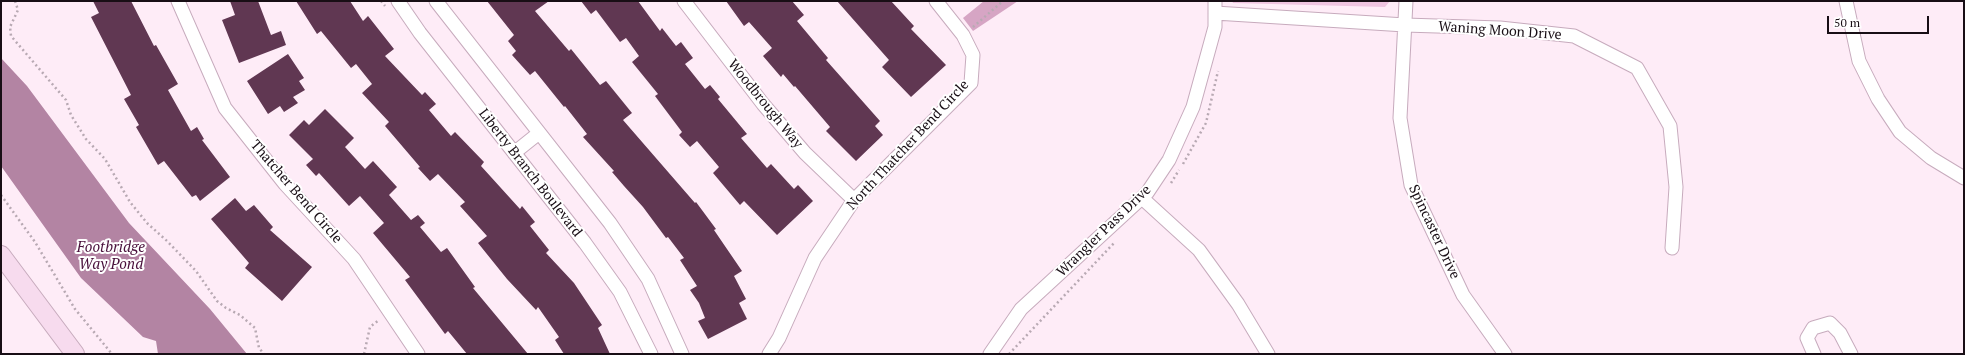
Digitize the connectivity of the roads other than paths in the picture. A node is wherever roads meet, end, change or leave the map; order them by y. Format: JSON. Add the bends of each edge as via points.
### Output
{"nodes":[{"id":1,"x":178,"y":1,"type":"edge"},
{"id":2,"x":398,"y":1,"type":"edge"},
{"id":3,"x":436,"y":1,"type":"edge"},
{"id":4,"x":684,"y":1,"type":"edge"},
{"id":5,"x":936,"y":1,"type":"edge"},
{"id":6,"x":1406,"y":1,"type":"edge"},
{"id":7,"x":1846,"y":1,"type":"edge"},
{"id":8,"x":1215,"y":7,"type":"edge"},
{"id":9,"x":1405,"y":25,"type":"junction"},
{"id":10,"x":539,"y":133,"type":"junction"},
{"id":11,"x":514,"y":153,"type":"junction"},
{"id":12,"x":1964,"y":178,"type":"edge"},
{"id":13,"x":1142,"y":198,"type":"junction"},
{"id":14,"x":854,"y":200,"type":"junction"},
{"id":15,"x":1672,"y":248,"type":"dead end"},
{"id":16,"x":1,"y":255,"type":"edge"},
{"id":17,"x":75,"y":354,"type":"edge"},
{"id":18,"x":418,"y":354,"type":"edge"},
{"id":19,"x":651,"y":354,"type":"edge"},
{"id":20,"x":682,"y":354,"type":"edge"},
{"id":21,"x":770,"y":354,"type":"edge"},
{"id":22,"x":990,"y":354,"type":"edge"},
{"id":23,"x":1268,"y":354,"type":"edge"},
{"id":24,"x":1505,"y":354,"type":"edge"},
{"id":25,"x":1814,"y":354,"type":"edge"},
{"id":26,"x":1851,"y":354,"type":"edge"}],
"edges":[{"from":1,"to":18,"type":"street","name":"Thatcher Bend Circle","via":[[225,108],[285,184],[354,259]]},
{"from":2,"to":11,"type":"street","name":"Liberty Branch Boulevard"},
{"from":3,"to":10,"type":"street"},
{"from":4,"to":14,"type":"street","name":"Woodbrough Way","via":[[763,104],[805,153]]},
{"from":5,"to":14,"type":"street","name":"North Thatcher Bend Circle","via":[[963,35],[973,54],[972,83]]},
{"from":6,"to":9,"type":"street","name":"Spincaster Drive"},
{"from":7,"to":12,"type":"street","via":[[1859,60],[1878,99],[1900,132],[1931,158]]},
{"from":8,"to":9,"type":"street","name":"Waning Moon Drive"},
{"from":8,"to":13,"type":"street","name":"Wrangler Pass Drive","via":[[1216,26],[1193,107],[1169,160]]},
{"from":9,"to":15,"type":"street","name":"Waning Moon Drive","via":[[1500,28],[1574,36],[1637,68],[1670,126],[1676,187]]},
{"from":9,"to":24,"type":"street","name":"Spincaster Drive","via":[[1400,118],[1411,185],[1463,295]]},
{"from":10,"to":11,"type":"street"},
{"from":10,"to":20,"type":"street","via":[[610,223],[648,279]]},
{"from":11,"to":19,"type":"street","name":"Liberty Branch Boulevard","via":[[620,292]]},
{"from":13,"to":22,"type":"street","name":"Wrangler Pass Drive","via":[[1021,308]]},
{"from":13,"to":23,"type":"street","via":[[1198,250],[1238,304]]},
{"from":14,"to":21,"type":"street","name":"North Thatcher Bend Circle","via":[[815,258]]},
{"from":16,"to":17,"type":"main road"},
{"from":25,"to":26,"type":"street","via":[[1807,338],[1813,328],[1830,323],[1840,333]]}]}
